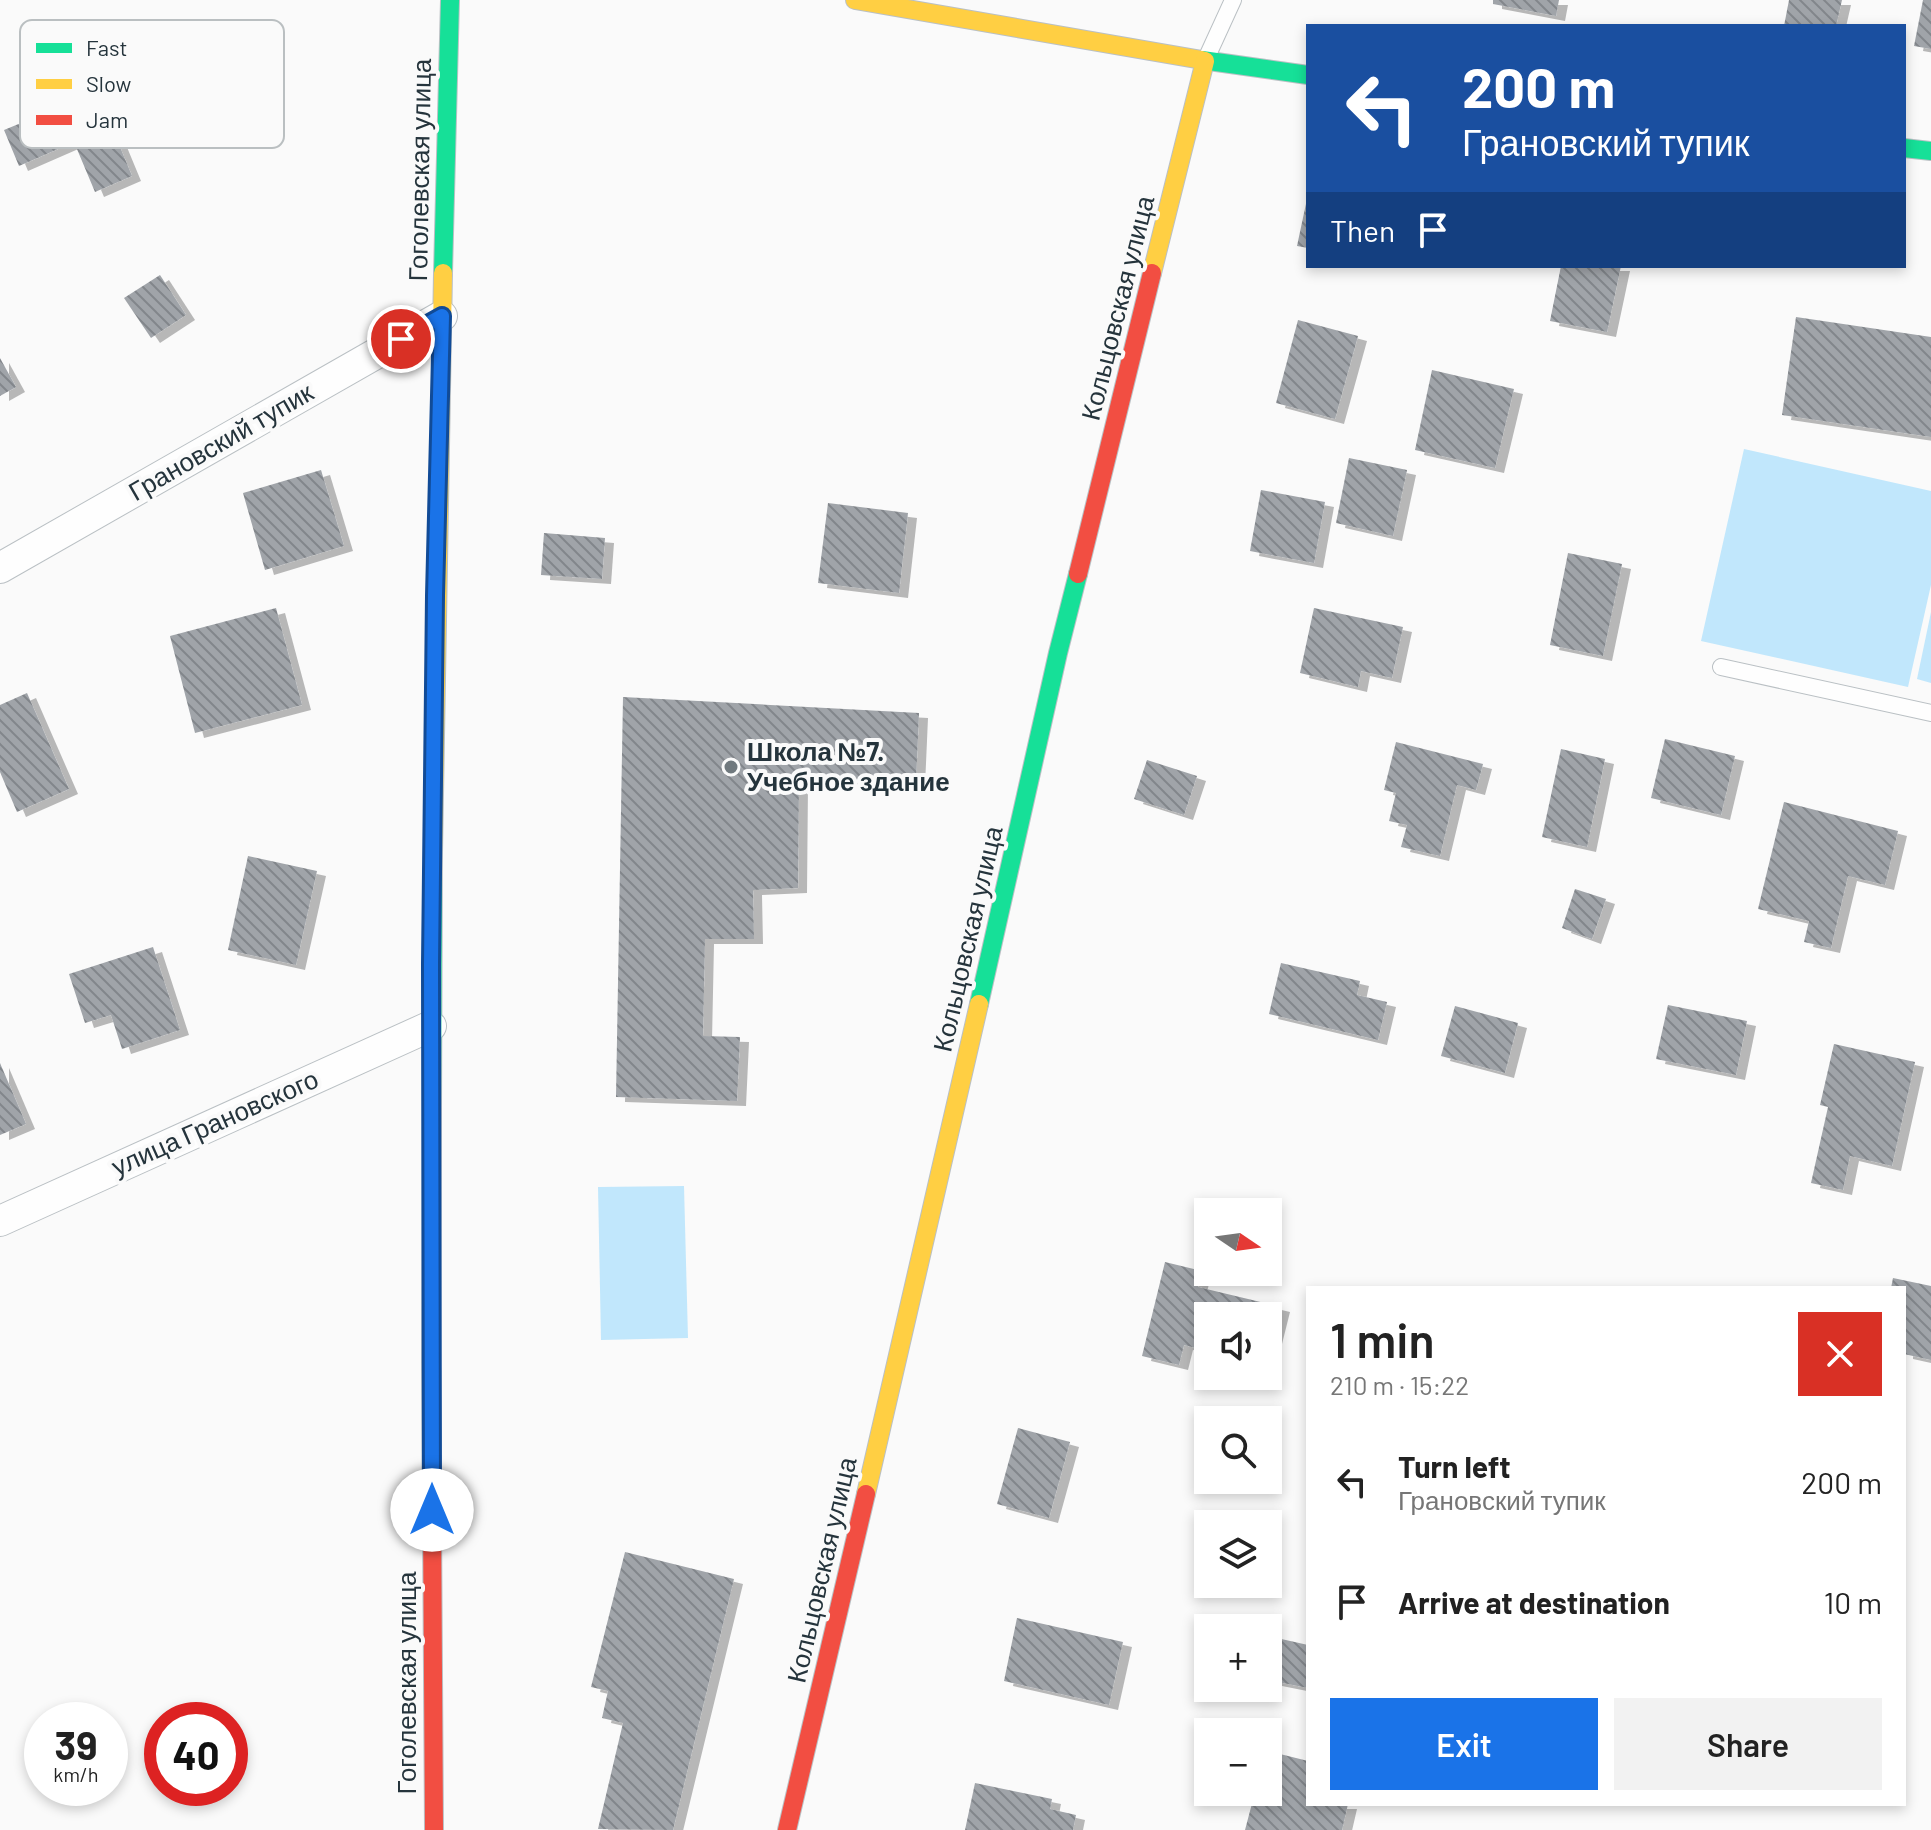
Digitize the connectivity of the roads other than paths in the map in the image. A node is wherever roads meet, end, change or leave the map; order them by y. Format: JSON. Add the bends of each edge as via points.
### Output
{"nodes":[{"id":1,"x":450,"y":0,"type":"edge"},
{"id":2,"x":855,"y":0,"type":"edge"},
{"id":3,"x":1233,"y":0,"type":"edge"},
{"id":4,"x":879,"y":2,"type":"edge"},
{"id":5,"x":1205,"y":61,"type":"junction"},
{"id":6,"x":1306,"y":75,"type":"edge"},
{"id":7,"x":1906,"y":148,"type":"edge"},
{"id":8,"x":1931,"y":151,"type":"edge"},
{"id":9,"x":442,"y":316,"type":"junction"},
{"id":10,"x":0,"y":568,"type":"edge"},
{"id":11,"x":1721,"y":667,"type":"dead end"},
{"id":12,"x":1931,"y":713,"type":"edge"},
{"id":13,"x":431,"y":1026,"type":"junction"},
{"id":14,"x":0,"y":1221,"type":"edge"},
{"id":15,"x":434,"y":1830,"type":"edge"},
{"id":16,"x":787,"y":1830,"type":"edge"}],
"edges":[{"from":1,"to":9,"type":"street","name":"Гоголевская улица"},
{"from":2,"to":4,"type":"street"},
{"from":3,"to":5,"type":"lane"},
{"from":4,"to":5,"type":"street"},
{"from":5,"to":6,"type":"street"},
{"from":5,"to":16,"type":"street","name":"Кольцовская улица","via":[[1058,653]]},
{"from":7,"to":8,"type":"street"},
{"from":9,"to":10,"type":"street","name":"Грановский тупик"},
{"from":9,"to":13,"type":"street","name":"Гоголевская улица"},
{"from":11,"to":12,"type":"lane"},
{"from":13,"to":14,"type":"street","name":"улица Грановского"},
{"from":13,"to":15,"type":"street","name":"Гоголевская улица"}]}
